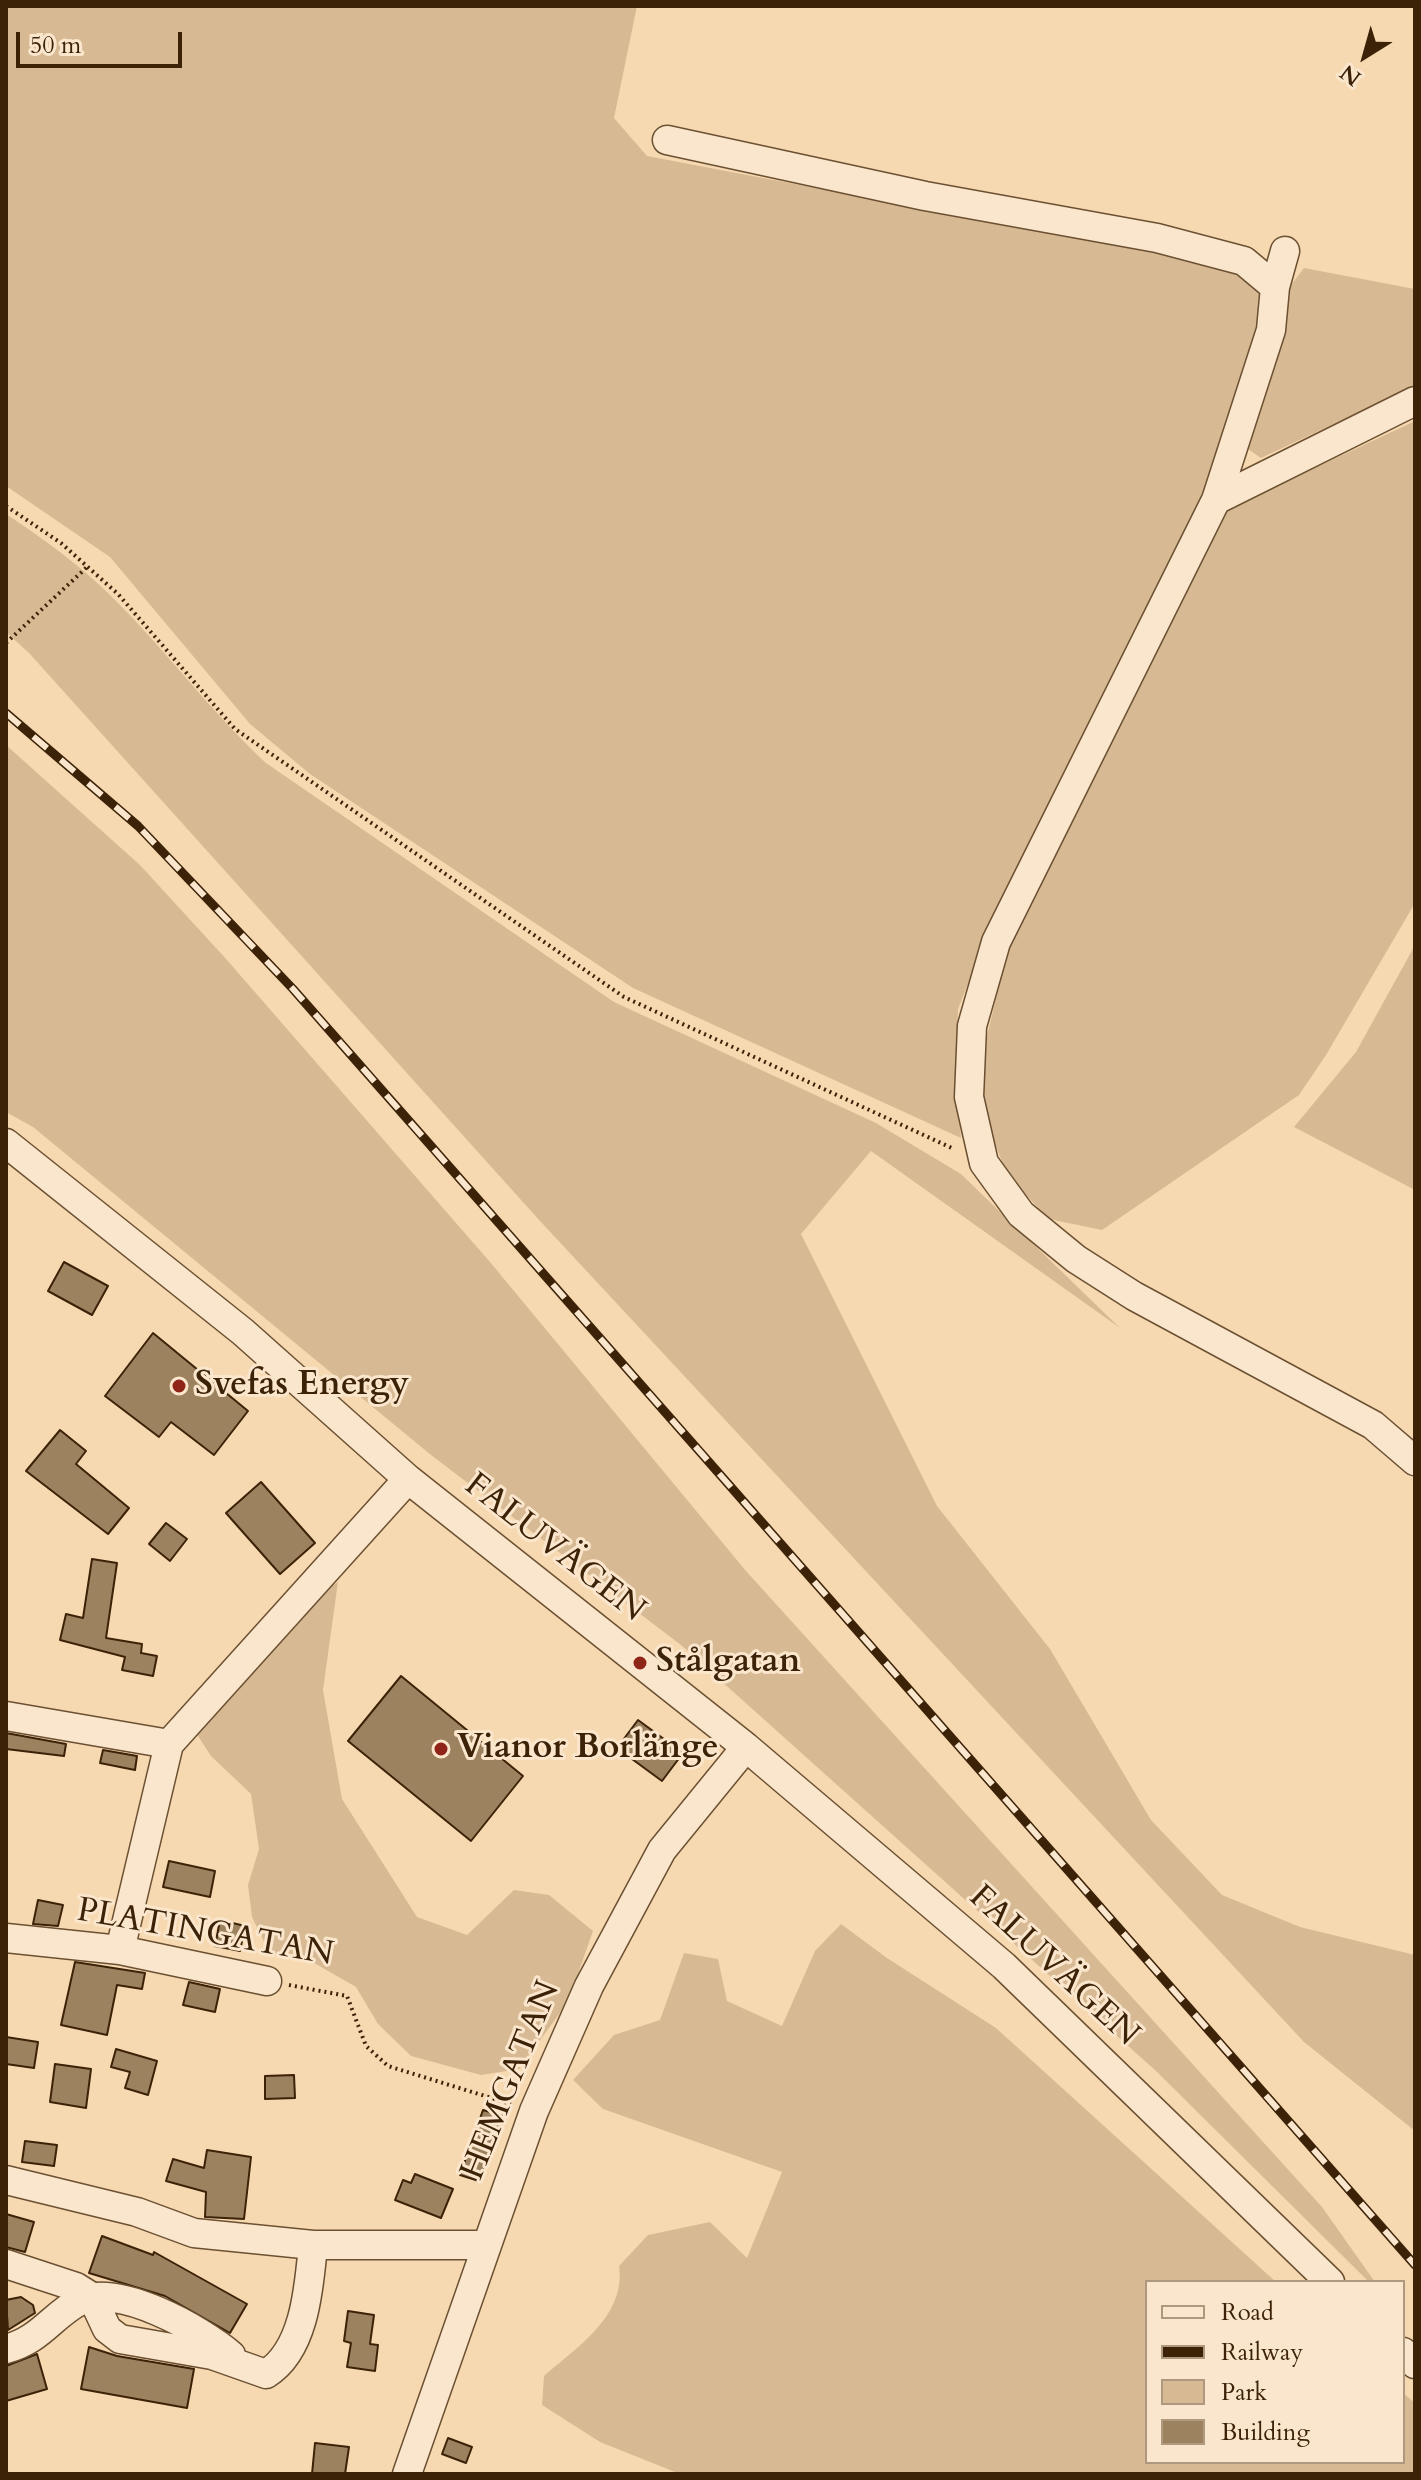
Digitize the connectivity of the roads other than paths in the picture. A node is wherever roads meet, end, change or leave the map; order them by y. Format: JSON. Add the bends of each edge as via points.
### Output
{"nodes":[{"id":1,"x":667,"y":140,"type":"dead end"},
{"id":2,"x":1285,"y":251,"type":"dead end"},
{"id":3,"x":1275,"y":287,"type":"junction"},
{"id":4,"x":1415,"y":401,"type":"edge"},
{"id":5,"x":1216,"y":500,"type":"junction"},
{"id":6,"x":11,"y":1155,"type":"edge"},
{"id":7,"x":1415,"y":1461,"type":"edge"},
{"id":8,"x":408,"y":1479,"type":"junction"},
{"id":9,"x":6,"y":1716,"type":"edge"},
{"id":10,"x":169,"y":1744,"type":"junction"},
{"id":11,"x":746,"y":1747,"type":"junction"},
{"id":12,"x":6,"y":1938,"type":"edge"},
{"id":13,"x":120,"y":1950,"type":"junction"},
{"id":14,"x":267,"y":1981,"type":"road end"},
{"id":15,"x":6,"y":2180,"type":"edge"},
{"id":16,"x":313,"y":2245,"type":"junction"},
{"id":17,"x":487,"y":2245,"type":"junction"},
{"id":18,"x":6,"y":2264,"type":"edge"},
{"id":19,"x":1328,"y":2280,"type":"edge"},
{"id":20,"x":92,"y":2297,"type":"junction"},
{"id":21,"x":6,"y":2349,"type":"edge"},
{"id":22,"x":255,"y":2369,"type":"junction"},
{"id":23,"x":407,"y":2474,"type":"edge"}],
"edges":[{"from":1,"to":3,"type":"street","via":[[925,196],[1157,238],[1244,261]]},
{"from":2,"to":3,"type":"street"},
{"from":3,"to":5,"type":"street","via":[[1271,330]]},
{"from":4,"to":5,"type":"street"},
{"from":5,"to":7,"type":"street","via":[[996,942],[972,1026],[969,1097],[984,1163],[1021,1214],[1076,1259],[1134,1296],[1373,1425]]},
{"from":6,"to":8,"type":"street","name":"FALUVÄGEN","via":[[243,1332]]},
{"from":8,"to":10,"type":"street"},
{"from":8,"to":11,"type":"street","name":"FALUVÄGEN"},
{"from":9,"to":10,"type":"street"},
{"from":10,"to":13,"type":"street"},
{"from":11,"to":17,"type":"street","name":"HEMGATAN","via":[[662,1850],[589,1986],[534,2111]]},
{"from":11,"to":19,"type":"street","name":"FALUVÄGEN","via":[[1004,1966]]},
{"from":12,"to":13,"type":"street","name":"PLATINGATAN"},
{"from":13,"to":14,"type":"street","name":"PLATINGATAN"},
{"from":15,"to":16,"type":"street","via":[[137,2212],[194,2233]]},
{"from":16,"to":17,"type":"street"},
{"from":16,"to":22,"type":"street","via":[[298,2330],[281,2365]]},
{"from":17,"to":23,"type":"street","name":"HEMGATAN"},
{"from":18,"to":20,"type":"street"},
{"from":20,"to":21,"type":"street","via":[[34,2338]]},
{"from":20,"to":22,"type":"street","via":[[153,2309],[214,2340]]},
{"from":20,"to":22,"type":"street","via":[[113,2336]]}]}
